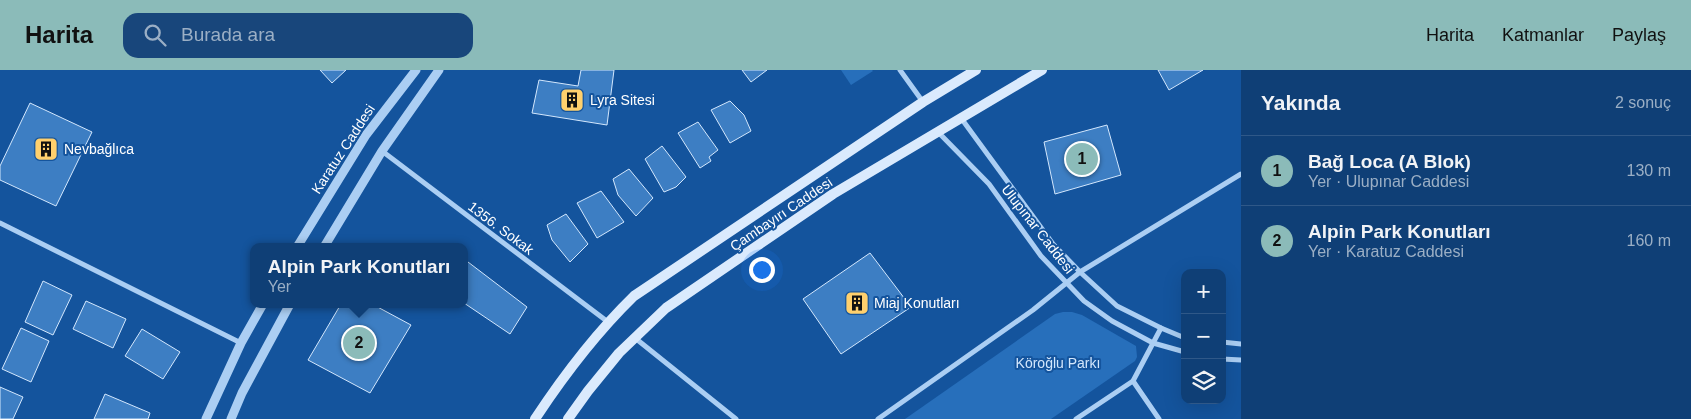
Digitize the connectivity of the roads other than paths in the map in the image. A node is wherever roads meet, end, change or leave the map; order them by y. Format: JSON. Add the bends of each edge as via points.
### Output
{"nodes":[{"id":1,"x":416,"y":70,"type":"edge"},
{"id":2,"x":439,"y":70,"type":"edge"},
{"id":3,"x":900,"y":70,"type":"edge"},
{"id":4,"x":976,"y":70,"type":"edge"},
{"id":5,"x":1042,"y":70,"type":"edge"},
{"id":6,"x":924,"y":102,"type":"junction"},
{"id":7,"x":961,"y":118,"type":"junction"},
{"id":8,"x":937,"y":132,"type":"junction"},
{"id":9,"x":382,"y":151,"type":"junction"},
{"id":10,"x":1241,"y":174,"type":"edge"},
{"id":11,"x":0,"y":223,"type":"edge"},
{"id":12,"x":299,"y":243,"type":"edge"},
{"id":13,"x":326,"y":243,"type":"edge"},
{"id":14,"x":1080,"y":272,"type":"junction"},
{"id":15,"x":1066,"y":284,"type":"junction"},
{"id":16,"x":262,"y":308,"type":"edge"},
{"id":17,"x":288,"y":308,"type":"edge"},
{"id":18,"x":608,"y":322,"type":"junction"},
{"id":19,"x":1161,"y":328,"type":"junction"},
{"id":20,"x":1181,"y":336,"type":"edge"},
{"id":21,"x":634,"y":338,"type":"junction"},
{"id":22,"x":241,"y":342,"type":"junction"},
{"id":23,"x":1226,"y":342,"type":"edge"},
{"id":24,"x":1153,"y":343,"type":"junction"},
{"id":25,"x":1241,"y":344,"type":"edge"},
{"id":26,"x":1181,"y":351,"type":"edge"},
{"id":27,"x":1226,"y":359,"type":"edge"},
{"id":28,"x":1241,"y":360,"type":"edge"},
{"id":29,"x":1133,"y":381,"type":"junction"},
{"id":30,"x":206,"y":419,"type":"edge"},
{"id":31,"x":230,"y":419,"type":"edge"},
{"id":32,"x":535,"y":419,"type":"edge"},
{"id":33,"x":568,"y":419,"type":"edge"},
{"id":34,"x":736,"y":419,"type":"edge"},
{"id":35,"x":878,"y":419,"type":"edge"},
{"id":36,"x":1076,"y":419,"type":"edge"},
{"id":37,"x":1159,"y":419,"type":"edge"}],
"edges":[{"from":1,"to":12,"type":"street","name":"Karatuz Caddesi","via":[[366,135]]},
{"from":2,"to":9,"type":"street"},
{"from":3,"to":6,"type":"street"},
{"from":4,"to":6,"type":"main road","name":"Çambayırı Caddesi"},
{"from":5,"to":7,"type":"main road","name":"Çambayırı Caddesi"},
{"from":6,"to":18,"type":"main road","name":"Çambayırı Caddesi","via":[[634,296]]},
{"from":7,"to":8,"type":"main road","name":"Çambayırı Caddesi"},
{"from":7,"to":14,"type":"street","name":"Ulupınar Caddesi","via":[[1053,244]]},
{"from":8,"to":15,"type":"street","name":"Ulupınar Caddesi","via":[[989,184],[1041,256]]},
{"from":8,"to":21,"type":"main road","name":"Çambayırı Caddesi","via":[[833,194],[674,303]]},
{"from":9,"to":13,"type":"street"},
{"from":9,"to":18,"type":"street","name":"1356. Sokak"},
{"from":10,"to":14,"type":"street"},
{"from":11,"to":22,"type":"street"},
{"from":14,"to":15,"type":"street"},
{"from":14,"to":19,"type":"street","name":"Ulupınar Caddesi","via":[[1117,306]]},
{"from":15,"to":24,"type":"street","name":"Ulupınar Caddesi","via":[[1112,321]]},
{"from":15,"to":35,"type":"street"},
{"from":16,"to":22,"type":"street"},
{"from":17,"to":31,"type":"street"},
{"from":18,"to":32,"type":"main road","name":"Çambayırı Caddesi","via":[[559,382]]},
{"from":19,"to":20,"type":"street","name":"Ulupınar Caddesi"},
{"from":19,"to":24,"type":"street"},
{"from":21,"to":33,"type":"main road","name":"Çambayırı Caddesi","via":[[594,383]]},
{"from":21,"to":34,"type":"street"},
{"from":22,"to":30,"type":"street"},
{"from":23,"to":25,"type":"street"},
{"from":24,"to":26,"type":"street","name":"Ulupınar Caddesi"},
{"from":24,"to":29,"type":"street"},
{"from":27,"to":28,"type":"street"},
{"from":29,"to":36,"type":"street"},
{"from":29,"to":37,"type":"street"}]}
